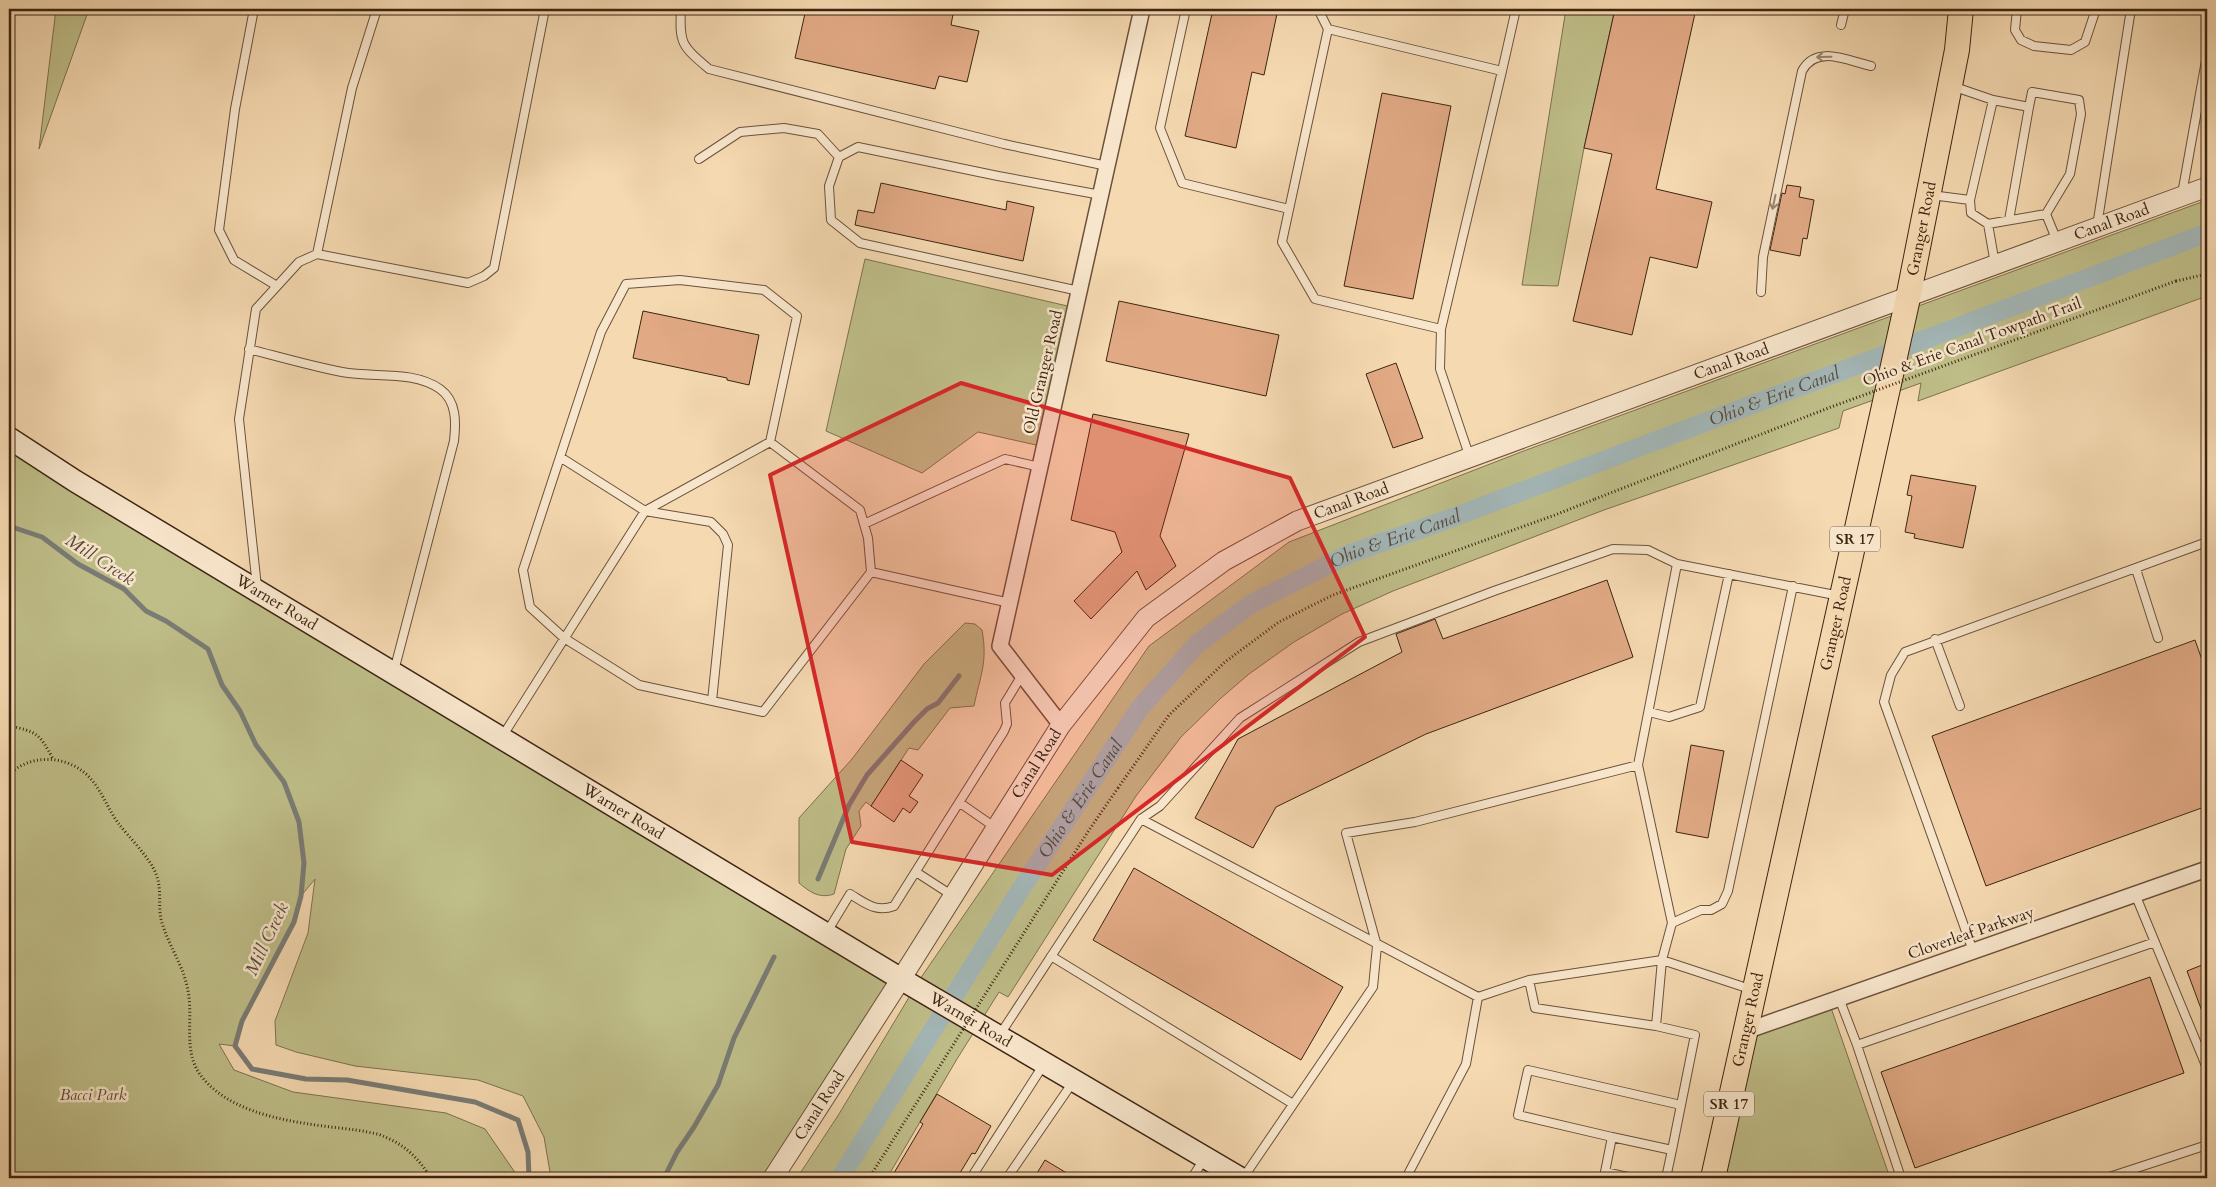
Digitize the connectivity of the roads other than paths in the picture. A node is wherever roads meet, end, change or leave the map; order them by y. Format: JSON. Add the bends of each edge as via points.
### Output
{"nodes":[{"id":1,"x":254,"y":9,"type":"edge"},
{"id":2,"x":377,"y":9,"type":"edge"},
{"id":3,"x":545,"y":9,"type":"edge"},
{"id":4,"x":681,"y":9,"type":"edge"},
{"id":5,"x":1186,"y":9,"type":"edge"},
{"id":6,"x":1318,"y":9,"type":"edge"},
{"id":7,"x":1516,"y":9,"type":"edge"},
{"id":8,"x":1845,"y":9,"type":"edge"},
{"id":9,"x":1961,"y":9,"type":"edge"},
{"id":10,"x":2016,"y":9,"type":"edge"},
{"id":11,"x":2096,"y":9,"type":"edge"},
{"id":12,"x":2131,"y":9,"type":"edge"},
{"id":13,"x":1138,"y":10,"type":"edge"},
{"id":14,"x":1842,"y":25,"type":"dead end"},
{"id":15,"x":1328,"y":29,"type":"junction"},
{"id":16,"x":2207,"y":55,"type":"edge"},
{"id":17,"x":1871,"y":66,"type":"dead end"},
{"id":18,"x":1502,"y":71,"type":"junction"},
{"id":19,"x":2205,"y":80,"type":"edge"},
{"id":20,"x":1950,"y":86,"type":"junction"},
{"id":21,"x":1993,"y":100,"type":"junction"},
{"id":22,"x":2029,"y":107,"type":"junction"},
{"id":23,"x":839,"y":157,"type":"junction"},
{"id":24,"x":699,"y":159,"type":"dead end"},
{"id":25,"x":1107,"y":166,"type":"junction"},
{"id":26,"x":2207,"y":187,"type":"edge"},
{"id":27,"x":1101,"y":195,"type":"junction"},
{"id":28,"x":1929,"y":195,"type":"junction"},
{"id":29,"x":2182,"y":196,"type":"junction"},
{"id":30,"x":1970,"y":200,"type":"junction"},
{"id":31,"x":1289,"y":209,"type":"junction"},
{"id":32,"x":2046,"y":214,"type":"junction"},
{"id":33,"x":2008,"y":220,"type":"junction"},
{"id":34,"x":1988,"y":224,"type":"junction"},
{"id":35,"x":2096,"y":228,"type":"junction"},
{"id":36,"x":2057,"y":243,"type":"junction"},
{"id":37,"x":317,"y":254,"type":"junction"},
{"id":38,"x":1996,"y":266,"type":"junction"},
{"id":39,"x":277,"y":286,"type":"junction"},
{"id":40,"x":1080,"y":291,"type":"junction"},
{"id":41,"x":1761,"y":292,"type":"dead end"},
{"id":42,"x":1908,"y":298,"type":"junction"},
{"id":43,"x":1441,"y":328,"type":"junction"},
{"id":44,"x":249,"y":349,"type":"junction"},
{"id":45,"x":9,"y":438,"type":"edge"},
{"id":46,"x":770,"y":442,"type":"junction"},
{"id":47,"x":560,"y":456,"type":"junction"},
{"id":48,"x":1470,"y":458,"type":"junction"},
{"id":49,"x":1040,"y":467,"type":"junction"},
{"id":50,"x":645,"y":511,"type":"junction"},
{"id":51,"x":864,"y":524,"type":"junction"},
{"id":52,"x":2207,"y":542,"type":"edge"},
{"id":53,"x":1677,"y":564,"type":"junction"},
{"id":54,"x":2136,"y":569,"type":"junction"},
{"id":55,"x":871,"y":572,"type":"junction"},
{"id":56,"x":1729,"y":574,"type":"junction"},
{"id":57,"x":1793,"y":586,"type":"junction"},
{"id":58,"x":257,"y":591,"type":"junction"},
{"id":59,"x":1842,"y":596,"type":"junction"},
{"id":60,"x":1010,"y":603,"type":"junction"},
{"id":61,"x":564,"y":638,"type":"junction"},
{"id":62,"x":2158,"y":638,"type":"dead end"},
{"id":63,"x":1935,"y":640,"type":"junction"},
{"id":64,"x":393,"y":673,"type":"junction"},
{"id":65,"x":1022,"y":675,"type":"junction"},
{"id":66,"x":712,"y":701,"type":"junction"},
{"id":67,"x":1960,"y":706,"type":"dead end"},
{"id":68,"x":1649,"y":712,"type":"junction"},
{"id":69,"x":1060,"y":725,"type":"junction"},
{"id":70,"x":502,"y":738,"type":"junction"},
{"id":71,"x":1638,"y":765,"type":"junction"},
{"id":72,"x":960,"y":803,"type":"junction"},
{"id":73,"x":1140,"y":819,"type":"junction"},
{"id":74,"x":996,"y":828,"type":"junction"},
{"id":75,"x":2207,"y":869,"type":"edge"},
{"id":76,"x":916,"y":872,"type":"junction"},
{"id":77,"x":2136,"y":894,"type":"junction"},
{"id":78,"x":953,"y":896,"type":"junction"},
{"id":79,"x":1672,"y":923,"type":"junction"},
{"id":80,"x":826,"y":933,"type":"junction"},
{"id":81,"x":2155,"y":942,"type":"junction"},
{"id":82,"x":1377,"y":946,"type":"junction"},
{"id":83,"x":1973,"y":951,"type":"junction"},
{"id":84,"x":1051,"y":956,"type":"junction"},
{"id":85,"x":1662,"y":960,"type":"junction"},
{"id":86,"x":1529,"y":980,"type":"junction"},
{"id":87,"x":909,"y":983,"type":"junction"},
{"id":88,"x":1755,"y":990,"type":"junction"},
{"id":89,"x":1478,"y":997,"type":"junction"},
{"id":90,"x":1839,"y":998,"type":"junction"},
{"id":91,"x":1656,"y":1026,"type":"junction"},
{"id":92,"x":1746,"y":1031,"type":"junction"},
{"id":93,"x":999,"y":1036,"type":"junction"},
{"id":94,"x":1857,"y":1045,"type":"junction"},
{"id":95,"x":1045,"y":1063,"type":"junction"},
{"id":96,"x":2207,"y":1068,"type":"edge"},
{"id":97,"x":1074,"y":1080,"type":"junction"},
{"id":98,"x":1293,"y":1104,"type":"junction"},
{"id":99,"x":1681,"y":1105,"type":"junction"},
{"id":100,"x":1612,"y":1137,"type":"junction"},
{"id":101,"x":2207,"y":1145,"type":"edge"},
{"id":102,"x":1672,"y":1150,"type":"junction"},
{"id":103,"x":1204,"y":1157,"type":"junction"},
{"id":104,"x":772,"y":1178,"type":"edge"},
{"id":105,"x":971,"y":1178,"type":"edge"},
{"id":106,"x":1007,"y":1178,"type":"edge"},
{"id":107,"x":1192,"y":1178,"type":"edge"},
{"id":108,"x":1242,"y":1178,"type":"edge"},
{"id":109,"x":1406,"y":1178,"type":"edge"},
{"id":110,"x":1632,"y":1178,"type":"edge"},
{"id":111,"x":1666,"y":1178,"type":"edge"},
{"id":112,"x":1713,"y":1178,"type":"edge"},
{"id":113,"x":1901,"y":1178,"type":"edge"},
{"id":114,"x":2106,"y":1178,"type":"edge"}],
"edges":[{"from":1,"to":39,"type":"lane","via":[[235,109],[219,230],[234,260]]},
{"from":2,"to":37,"type":"lane","via":[[352,88]]},
{"from":3,"to":37,"type":"lane","via":[[494,268],[468,283]]},
{"from":4,"to":25,"type":"lane","via":[[680,33],[688,51],[708,69],[1004,144]]},
{"from":5,"to":31,"type":"lane","via":[[1160,128],[1182,183]]},
{"from":6,"to":15,"type":"lane"},
{"from":7,"to":18,"type":"lane"},
{"from":8,"to":14,"type":"lane"},
{"from":9,"to":20,"type":"main road","name":"Granger Road","number":"SR 17"},
{"from":10,"to":11,"type":"lane","via":[[2015,30],[2021,40],[2034,46],[2071,50],[2085,42]]},
{"from":12,"to":35,"type":"lane"},
{"from":13,"to":25,"type":"street","name":"Old Granger Road"},
{"from":15,"to":18,"type":"lane"},
{"from":15,"to":31,"type":"lane"},
{"from":16,"to":19,"type":"lane"},
{"from":17,"to":41,"type":"lane","one_way":true,"via":[[1825,56],[1810,59],[1802,71],[1763,257]]},
{"from":18,"to":43,"type":"lane"},
{"from":19,"to":29,"type":"lane"},
{"from":20,"to":21,"type":"lane"},
{"from":20,"to":28,"type":"main road","name":"Granger Road","number":"SR 17"},
{"from":21,"to":22,"type":"lane"},
{"from":21,"to":30,"type":"lane"},
{"from":22,"to":32,"type":"lane","via":[[2032,92],[2079,100],[2081,114],[2070,174]]},
{"from":22,"to":33,"type":"lane"},
{"from":23,"to":24,"type":"lane","via":[[818,134],[784,128],[740,132]]},
{"from":23,"to":27,"type":"lane","via":[[858,147]]},
{"from":23,"to":40,"type":"lane","via":[[829,186],[831,220],[860,243]]},
{"from":25,"to":27,"type":"street","name":"Old Granger Road"},
{"from":26,"to":29,"type":"street","name":"Canal Road"},
{"from":27,"to":40,"type":"street","name":"Old Granger Road"},
{"from":28,"to":30,"type":"lane"},
{"from":28,"to":42,"type":"main road","name":"Granger Road","number":"SR 17"},
{"from":29,"to":35,"type":"street","name":"Canal Road"},
{"from":30,"to":34,"type":"lane","via":[[1971,213]]},
{"from":31,"to":43,"type":"lane","via":[[1282,242],[1315,299]]},
{"from":32,"to":33,"type":"lane"},
{"from":32,"to":36,"type":"lane"},
{"from":33,"to":34,"type":"lane"},
{"from":34,"to":38,"type":"lane"},
{"from":35,"to":36,"type":"street","name":"Canal Road"},
{"from":36,"to":38,"type":"street","name":"Canal Road"},
{"from":37,"to":39,"type":"lane","via":[[299,262]]},
{"from":38,"to":42,"type":"street","name":"Canal Road"},
{"from":39,"to":44,"type":"lane","via":[[256,309]]},
{"from":40,"to":49,"type":"street","name":"Old Granger Road"},
{"from":42,"to":48,"type":"street","name":"Canal Road"},
{"from":42,"to":59,"type":"main road","name":"Granger Road","number":"SR 17"},
{"from":43,"to":48,"type":"lane","via":[[1440,369]]},
{"from":44,"to":58,"type":"lane","via":[[239,419]]},
{"from":44,"to":64,"type":"lane","via":[[344,372],[424,380],[442,390],[452,405],[456,422],[454,441]]},
{"from":45,"to":58,"type":"main road","name":"Warner Road"},
{"from":46,"to":47,"type":"lane","via":[[797,316],[764,290],[680,280],[626,284],[601,332]]},
{"from":46,"to":50,"type":"lane"},
{"from":46,"to":51,"type":"lane","via":[[860,510]]},
{"from":47,"to":50,"type":"lane"},
{"from":47,"to":61,"type":"lane","via":[[523,570],[530,608]]},
{"from":48,"to":69,"type":"street","name":"Canal Road","via":[[1297,521],[1224,561],[1146,618]]},
{"from":49,"to":51,"type":"lane","via":[[1005,459]]},
{"from":49,"to":60,"type":"street","name":"Old Granger Road"},
{"from":50,"to":61,"type":"lane"},
{"from":50,"to":66,"type":"lane","via":[[711,522],[724,534],[728,544]]},
{"from":51,"to":55,"type":"lane"},
{"from":52,"to":54,"type":"lane"},
{"from":53,"to":56,"type":"lane"},
{"from":53,"to":68,"type":"lane"},
{"from":53,"to":73,"type":"lane","via":[[1648,550],[1613,549],[1359,642],[1240,718],[1160,806]]},
{"from":54,"to":62,"type":"lane"},
{"from":54,"to":63,"type":"lane"},
{"from":55,"to":60,"type":"lane"},
{"from":55,"to":66,"type":"lane","via":[[763,712]]},
{"from":56,"to":57,"type":"lane"},
{"from":56,"to":68,"type":"lane","via":[[1700,707],[1669,717]]},
{"from":57,"to":59,"type":"lane"},
{"from":57,"to":79,"type":"lane","via":[[1728,891],[1722,904]]},
{"from":58,"to":64,"type":"main road","name":"Warner Road"},
{"from":59,"to":88,"type":"main road","name":"Granger Road","number":"SR 17"},
{"from":60,"to":65,"type":"street","name":"Old Granger Road","via":[[1000,646]]},
{"from":61,"to":66,"type":"lane","via":[[640,685]]},
{"from":61,"to":70,"type":"lane"},
{"from":63,"to":67,"type":"lane"},
{"from":63,"to":83,"type":"lane","via":[[1906,652],[1891,675],[1884,702]]},
{"from":64,"to":70,"type":"main road","name":"Warner Road"},
{"from":65,"to":69,"type":"street","name":"Old Granger Road"},
{"from":65,"to":72,"type":"lane","via":[[1005,703],[1007,724],[1004,731]]},
{"from":68,"to":71,"type":"lane"},
{"from":69,"to":74,"type":"street","name":"Canal Road"},
{"from":70,"to":80,"type":"main road","name":"Warner Road"},
{"from":71,"to":79,"type":"lane"},
{"from":71,"to":82,"type":"lane","via":[[1415,822],[1346,833]]},
{"from":72,"to":74,"type":"lane"},
{"from":72,"to":76,"type":"lane"},
{"from":73,"to":82,"type":"lane"},
{"from":73,"to":84,"type":"lane"},
{"from":74,"to":78,"type":"street","name":"Canal Road"},
{"from":75,"to":77,"type":"street","name":"Cloverleaf Parkway"},
{"from":76,"to":78,"type":"lane"},
{"from":76,"to":80,"type":"lane","via":[[894,906],[885,910],[877,910],[850,894]]},
{"from":77,"to":81,"type":"lane"},
{"from":77,"to":83,"type":"street","name":"Cloverleaf Parkway"},
{"from":78,"to":87,"type":"street","name":"Canal Road"},
{"from":79,"to":85,"type":"lane"},
{"from":80,"to":87,"type":"main road","name":"Warner Road"},
{"from":81,"to":94,"type":"lane"},
{"from":81,"to":96,"type":"lane"},
{"from":82,"to":89,"type":"lane"},
{"from":82,"to":98,"type":"lane","via":[[1373,987]]},
{"from":83,"to":90,"type":"street","name":"Cloverleaf Parkway"},
{"from":84,"to":93,"type":"lane"},
{"from":84,"to":98,"type":"lane"},
{"from":85,"to":86,"type":"lane"},
{"from":85,"to":88,"type":"lane"},
{"from":85,"to":91,"type":"lane"},
{"from":86,"to":89,"type":"lane"},
{"from":86,"to":91,"type":"lane","via":[[1535,1008]]},
{"from":87,"to":93,"type":"main road","name":"Warner Road"},
{"from":87,"to":104,"type":"street","name":"Canal Road"},
{"from":88,"to":92,"type":"main road","name":"Granger Road","number":"SR 17"},
{"from":89,"to":109,"type":"lane","via":[[1466,1064]]},
{"from":90,"to":92,"type":"street","name":"Cloverleaf Parkway"},
{"from":90,"to":94,"type":"lane"},
{"from":91,"to":99,"type":"lane","via":[[1695,1035]]},
{"from":92,"to":112,"type":"main road","name":"Granger Road","number":"SR 17"},
{"from":93,"to":95,"type":"main road","name":"Warner Road"},
{"from":94,"to":113,"type":"lane"},
{"from":95,"to":97,"type":"main road","name":"Warner Road"},
{"from":95,"to":105,"type":"lane"},
{"from":97,"to":103,"type":"main road","name":"Warner Road"},
{"from":97,"to":106,"type":"lane"},
{"from":98,"to":108,"type":"lane"},
{"from":99,"to":100,"type":"lane","via":[[1528,1070],[1518,1115]]},
{"from":99,"to":102,"type":"lane"},
{"from":100,"to":102,"type":"lane"},
{"from":100,"to":110,"type":"lane","via":[[1605,1172]]},
{"from":101,"to":114,"type":"lane"},
{"from":102,"to":111,"type":"lane"},
{"from":103,"to":107,"type":"lane"},
{"from":103,"to":108,"type":"main road","name":"Warner Road"}]}
